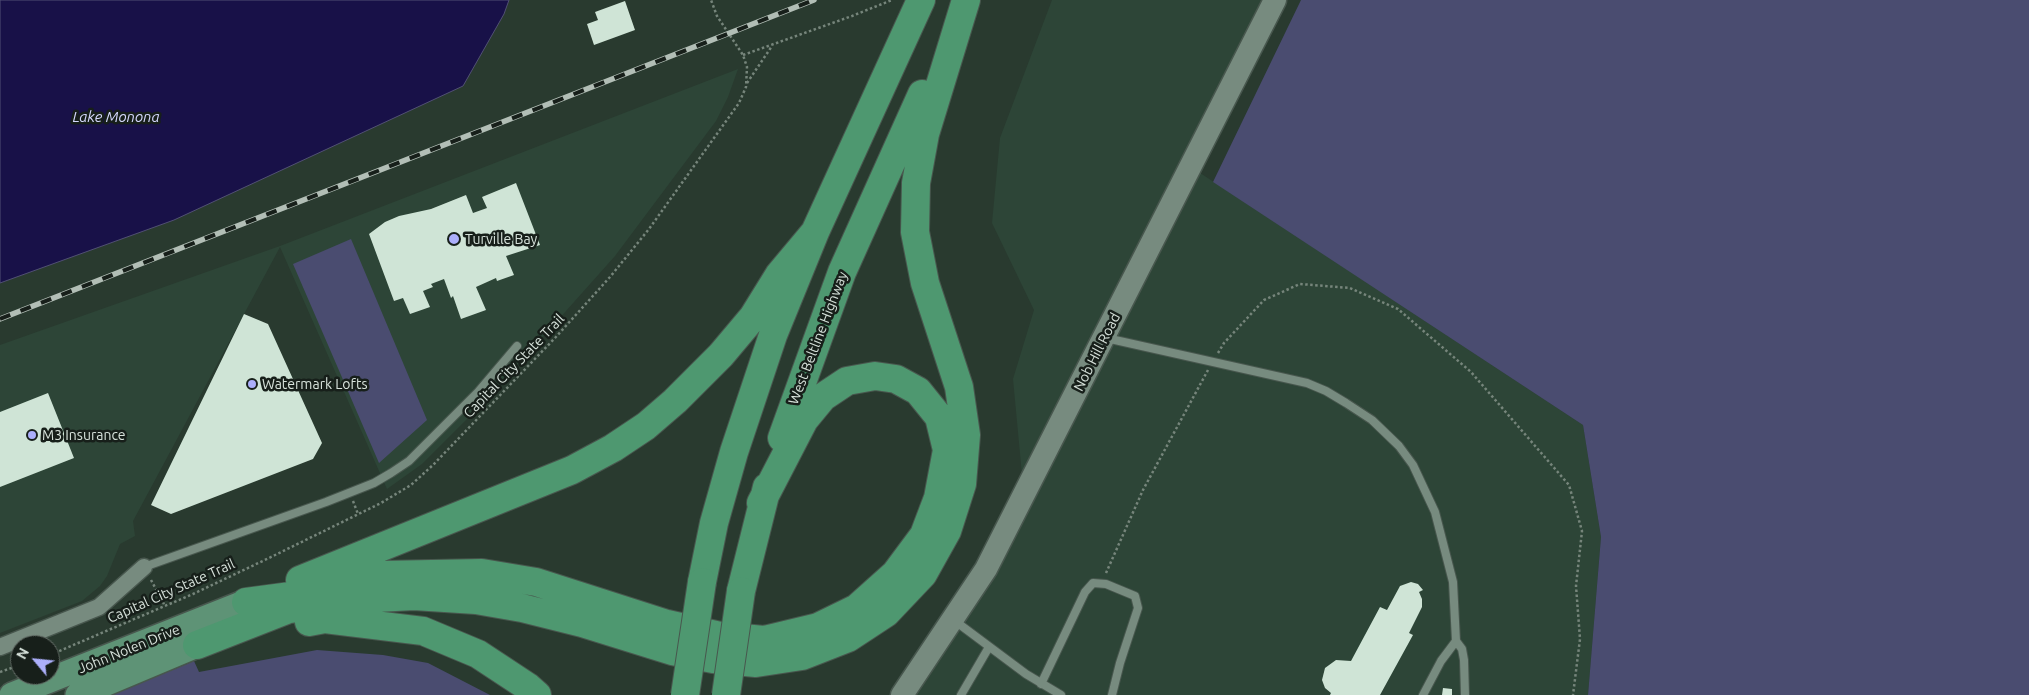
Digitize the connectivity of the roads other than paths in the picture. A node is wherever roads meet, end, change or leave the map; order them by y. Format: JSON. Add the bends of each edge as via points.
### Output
{"nodes":[{"id":1,"x":921,"y":0,"type":"edge"},
{"id":2,"x":966,"y":0,"type":"edge"},
{"id":3,"x":1275,"y":0,"type":"edge"},
{"id":4,"x":815,"y":232,"type":"junction"},
{"id":5,"x":1104,"y":338,"type":"junction"},
{"id":6,"x":517,"y":346,"type":"dead end"},
{"id":7,"x":761,"y":503,"type":"junction"},
{"id":8,"x":144,"y":567,"type":"joint"},
{"id":9,"x":246,"y":602,"type":"junction"},
{"id":10,"x":953,"y":619,"type":"junction"},
{"id":11,"x":1456,"y":641,"type":"junction"},
{"id":12,"x":198,"y":645,"type":"junction"},
{"id":13,"x":0,"y":647,"type":"edge"},
{"id":14,"x":989,"y":647,"type":"junction"},
{"id":15,"x":1041,"y":684,"type":"junction"},
{"id":16,"x":12,"y":695,"type":"edge"},
{"id":17,"x":78,"y":695,"type":"edge"},
{"id":18,"x":537,"y":695,"type":"edge"},
{"id":19,"x":686,"y":695,"type":"edge"},
{"id":20,"x":726,"y":695,"type":"edge"},
{"id":21,"x":902,"y":695,"type":"edge"},
{"id":22,"x":961,"y":695,"type":"edge"},
{"id":23,"x":1062,"y":695,"type":"edge"},
{"id":24,"x":1112,"y":695,"type":"edge"},
{"id":25,"x":1423,"y":695,"type":"edge"},
{"id":26,"x":1465,"y":695,"type":"edge"}],
"edges":[{"from":1,"to":4,"type":"highway"},
{"from":2,"to":7,"type":"highway","name":"West Beltline Highway","via":[[842,272]]},
{"from":2,"to":12,"type":"highway","via":[[925,134],[916,182],[915,232],[925,283],[959,387],[966,436],[962,484],[947,531],[923,574],[886,613],[848,638],[802,656],[756,663],[672,651],[522,608],[476,600],[414,596],[289,609]]},
{"from":3,"to":5,"type":"street","name":"Nob Hill Road"},
{"from":4,"to":9,"type":"highway","via":[[779,276],[753,317],[712,365],[646,426],[613,448],[572,470]]},
{"from":4,"to":19,"type":"highway","bridge":true,"via":[[773,335],[714,523]]},
{"from":5,"to":10,"type":"street","name":"Nob Hill Road","via":[[986,569]]},
{"from":5,"to":11,"type":"lane","via":[[1306,383],[1326,391],[1372,420],[1399,446],[1435,512],[1453,582]]},
{"from":6,"to":8,"type":"lane","via":[[473,397],[409,461],[391,473],[326,502]]},
{"from":7,"to":9,"type":"highway","via":[[804,420],[823,397],[848,382],[875,376],[896,379],[918,391],[939,417],[947,450],[938,498],[924,535],[895,574],[857,608],[818,627],[764,640],[720,636],[667,624],[536,582],[482,573],[382,575],[291,596]]},
{"from":7,"to":20,"type":"highway","name":"West Beltline Highway","bridge":true,"via":[[741,591]]},
{"from":8,"to":13,"type":"street","via":[[99,607]]},
{"from":9,"to":16,"type":"main road","name":"John Nolen Drive"},
{"from":10,"to":14,"type":"lane"},
{"from":10,"to":21,"type":"street","name":"Nob Hill Road"},
{"from":11,"to":25,"type":"lane"},
{"from":11,"to":26,"type":"lane","via":[[1464,660]]},
{"from":12,"to":17,"type":"main road","name":"John Nolen Drive"},
{"from":12,"to":18,"type":"highway","via":[[325,619],[423,631],[478,654]]},
{"from":14,"to":15,"type":"lane"},
{"from":14,"to":22,"type":"lane"},
{"from":15,"to":23,"type":"lane"},
{"from":15,"to":24,"type":"lane","via":[[1084,592],[1093,583],[1106,584],[1135,596],[1138,608]]}]}
